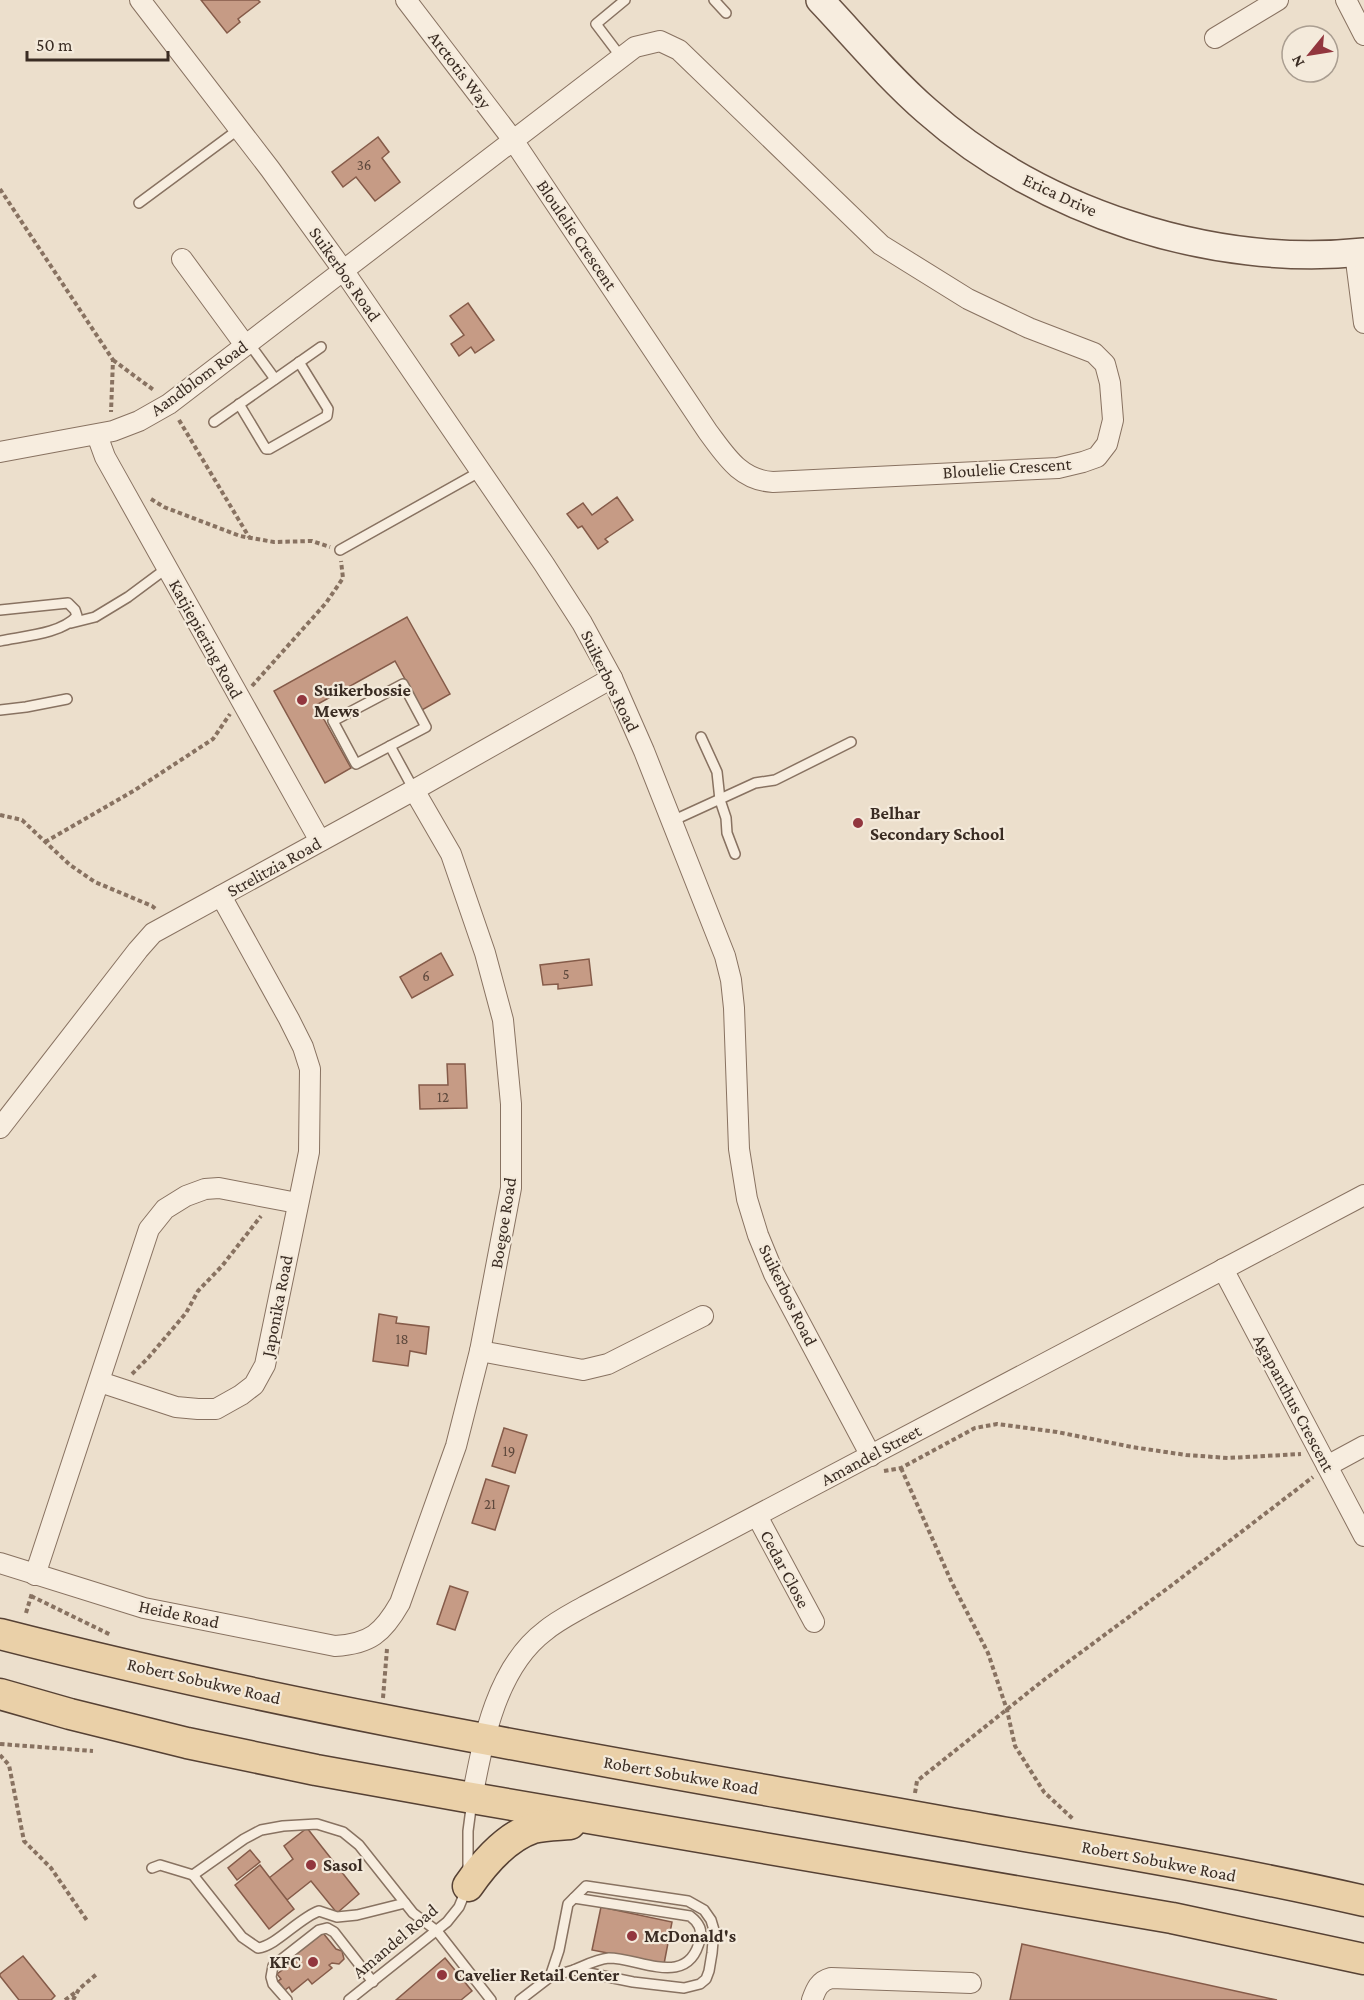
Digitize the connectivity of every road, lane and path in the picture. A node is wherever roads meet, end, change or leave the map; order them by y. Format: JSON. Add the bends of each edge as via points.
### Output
{"nodes":[{"id":1,"x":140,"y":0,"type":"edge"},
{"id":2,"x":406,"y":0,"type":"edge"},
{"id":3,"x":625,"y":0,"type":"edge"},
{"id":4,"x":714,"y":0,"type":"edge"},
{"id":5,"x":819,"y":0,"type":"edge"},
{"id":6,"x":1278,"y":0,"type":"edge"},
{"id":7,"x":1346,"y":0,"type":"edge"},
{"id":8,"x":726,"y":13,"type":"dead end"},
{"id":9,"x":1364,"y":35,"type":"edge"},
{"id":10,"x":1215,"y":38,"type":"dead end"},
{"id":11,"x":621,"y":57,"type":"junction"},
{"id":12,"x":239,"y":129,"type":"junction"},
{"id":13,"x":513,"y":140,"type":"junction"},
{"id":14,"x":0,"y":189,"type":"edge"},
{"id":15,"x":139,"y":203,"type":"dead end"},
{"id":16,"x":1359,"y":253,"type":"edge"},
{"id":17,"x":182,"y":259,"type":"dead end"},
{"id":18,"x":343,"y":270,"type":"junction"},
{"id":19,"x":1364,"y":323,"type":"edge"},
{"id":20,"x":247,"y":344,"type":"junction"},
{"id":21,"x":321,"y":347,"type":"dead end"},
{"id":22,"x":113,"y":360,"type":"junction"},
{"id":23,"x":299,"y":362,"type":"junction"},
{"id":24,"x":275,"y":379,"type":"junction"},
{"id":25,"x":168,"y":404,"type":"junction"},
{"id":26,"x":239,"y":404,"type":"junction"},
{"id":27,"x":111,"y":420,"type":"dead end"},
{"id":28,"x":214,"y":422,"type":"dead end"},
{"id":29,"x":97,"y":435,"type":"junction"},
{"id":30,"x":0,"y":452,"type":"edge"},
{"id":31,"x":481,"y":471,"type":"junction"},
{"id":32,"x":128,"y":498,"type":"junction"},
{"id":33,"x":249,"y":537,"type":"junction"},
{"id":34,"x":340,"y":550,"type":"junction"},
{"id":35,"x":167,"y":568,"type":"junction"},
{"id":36,"x":0,"y":610,"type":"edge"},
{"id":37,"x":71,"y":623,"type":"junction"},
{"id":38,"x":0,"y":641,"type":"edge"},
{"id":39,"x":612,"y":678,"type":"junction"},
{"id":40,"x":238,"y":694,"type":"junction"},
{"id":41,"x":68,"y":699,"type":"dead end"},
{"id":42,"x":0,"y":710,"type":"edge"},
{"id":43,"x":701,"y":737,"type":"dead end"},
{"id":44,"x":851,"y":742,"type":"dead end"},
{"id":45,"x":390,"y":746,"type":"junction"},
{"id":46,"x":414,"y":790,"type":"junction"},
{"id":47,"x":720,"y":800,"type":"junction"},
{"id":48,"x":0,"y":815,"type":"edge"},
{"id":49,"x":672,"y":822,"type":"junction"},
{"id":50,"x":320,"y":841,"type":"junction"},
{"id":51,"x":45,"y":842,"type":"junction"},
{"id":52,"x":735,"y":854,"type":"dead end"},
{"id":53,"x":221,"y":896,"type":"junction"},
{"id":54,"x":171,"y":922,"type":"junction"},
{"id":55,"x":0,"y":1128,"type":"edge"},
{"id":56,"x":1364,"y":1195,"type":"edge"},
{"id":57,"x":275,"y":1199,"type":"junction"},
{"id":58,"x":297,"y":1203,"type":"junction"},
{"id":59,"x":1223,"y":1269,"type":"junction"},
{"id":60,"x":703,"y":1316,"type":"dead end"},
{"id":61,"x":480,"y":1351,"type":"junction"},
{"id":62,"x":100,"y":1382,"type":"junction"},
{"id":63,"x":125,"y":1390,"type":"junction"},
{"id":64,"x":1364,"y":1446,"type":"edge"},
{"id":65,"x":871,"y":1455,"type":"junction"},
{"id":66,"x":1327,"y":1466,"type":"junction"},
{"id":67,"x":757,"y":1516,"type":"junction"},
{"id":68,"x":1364,"y":1536,"type":"edge"},
{"id":69,"x":0,"y":1563,"type":"edge"},
{"id":70,"x":35,"y":1575,"type":"junction"},
{"id":71,"x":31,"y":1596,"type":"dead end"},
{"id":72,"x":814,"y":1622,"type":"dead end"},
{"id":73,"x":0,"y":1634,"type":"edge"},
{"id":74,"x":114,"y":1636,"type":"dead end"},
{"id":75,"x":362,"y":1642,"type":"joint"},
{"id":76,"x":387,"y":1648,"type":"dead end"},
{"id":77,"x":0,"y":1694,"type":"edge"},
{"id":78,"x":383,"y":1699,"type":"dead end"},
{"id":79,"x":1008,"y":1710,"type":"junction"},
{"id":80,"x":483,"y":1740,"type":"junction"},
{"id":81,"x":0,"y":1744,"type":"edge"},
{"id":82,"x":93,"y":1751,"type":"dead end"},
{"id":83,"x":0,"y":1755,"type":"edge"},
{"id":84,"x":914,"y":1796,"type":"dead end"},
{"id":85,"x":472,"y":1798,"type":"junction"},
{"id":86,"x":1074,"y":1821,"type":"dead end"},
{"id":87,"x":609,"y":1822,"type":"junction"},
{"id":88,"x":152,"y":1868,"type":"dead end"},
{"id":89,"x":193,"y":1875,"type":"junction"},
{"id":90,"x":468,"y":1886,"type":"junction"},
{"id":91,"x":574,"y":1898,"type":"junction"},
{"id":92,"x":1364,"y":1901,"type":"edge"},
{"id":93,"x":405,"y":1903,"type":"junction"},
{"id":94,"x":88,"y":1922,"type":"dead end"},
{"id":95,"x":437,"y":1931,"type":"junction"},
{"id":96,"x":1364,"y":1959,"type":"edge"},
{"id":97,"x":574,"y":1970,"type":"junction"},
{"id":98,"x":98,"y":1973,"type":"dead end"},
{"id":99,"x":550,"y":1977,"type":"junction"},
{"id":100,"x":373,"y":1982,"type":"junction"},
{"id":101,"x":971,"y":1983,"type":"dead end"},
{"id":102,"x":79,"y":1989,"type":"junction"},
{"id":103,"x":361,"y":1996,"type":"edge"},
{"id":104,"x":65,"y":2000,"type":"edge"},
{"id":105,"x":73,"y":2000,"type":"edge"},
{"id":106,"x":287,"y":2000,"type":"edge"},
{"id":107,"x":349,"y":2000,"type":"edge"},
{"id":108,"x":491,"y":2000,"type":"edge"},
{"id":109,"x":520,"y":2000,"type":"edge"},
{"id":110,"x":812,"y":2000,"type":"edge"}],
"edges":[{"from":1,"to":12,"type":"street","name":"Suikerbos Road"},
{"from":2,"to":13,"type":"street","name":"Arctotis Way"},
{"from":3,"to":11,"type":"lane","via":[[596,24]]},
{"from":4,"to":8,"type":"lane"},
{"from":5,"to":16,"type":"main road","name":"Erica Drive","via":[[928,112],[1011,172],[1066,200],[1114,219],[1213,246],[1272,254]]},
{"from":6,"to":10,"type":"street"},
{"from":7,"to":9,"type":"street"},
{"from":11,"to":13,"type":"street","name":"Bloulelie Crescent"},
{"from":11,"to":13,"type":"street","name":"Bloulelie Crescent","via":[[635,47],[660,41],[679,50],[881,245],[968,299],[1094,353],[1105,364],[1113,420],[1107,444],[1097,457],[1058,468],[773,482],[746,475],[730,462],[708,432]]},
{"from":12,"to":15,"type":"lane"},
{"from":12,"to":18,"type":"street","name":"Suikerbos Road"},
{"from":13,"to":18,"type":"street","name":"Bloulelie Crescent"},
{"from":14,"to":22,"type":"path"},
{"from":16,"to":19,"type":"street"},
{"from":17,"to":20,"type":"street"},
{"from":18,"to":20,"type":"street","name":"Aandblom Road"},
{"from":18,"to":31,"type":"street","name":"Suikerbos Road"},
{"from":20,"to":24,"type":"lane"},
{"from":20,"to":25,"type":"street","name":"Aandblom Road"},
{"from":21,"to":23,"type":"lane"},
{"from":22,"to":25,"type":"path"},
{"from":22,"to":27,"type":"path"},
{"from":23,"to":24,"type":"lane"},
{"from":23,"to":26,"type":"lane","via":[[328,408],[327,416],[266,449]]},
{"from":24,"to":26,"type":"lane"},
{"from":25,"to":29,"type":"street","name":"Aandblom Road","via":[[139,421]]},
{"from":25,"to":33,"type":"path"},
{"from":26,"to":28,"type":"lane"},
{"from":29,"to":30,"type":"street","name":"Aandblom Road"},
{"from":29,"to":32,"type":"street","name":"Katjiepiering Road"},
{"from":31,"to":34,"type":"lane"},
{"from":31,"to":39,"type":"street","name":"Suikerbos Road","via":[[582,623]]},
{"from":32,"to":33,"type":"path","via":[[139,492],[164,507]]},
{"from":32,"to":35,"type":"street","name":"Katjiepiering Road"},
{"from":33,"to":34,"type":"path","via":[[274,542],[312,541]]},
{"from":34,"to":40,"type":"path","via":[[343,578],[326,603],[253,685]]},
{"from":35,"to":37,"type":"lane","via":[[95,617]]},
{"from":35,"to":40,"type":"street","name":"Katjiepiering Road"},
{"from":36,"to":37,"type":"lane","via":[[68,603],[77,616]]},
{"from":37,"to":38,"type":"lane"},
{"from":39,"to":46,"type":"street","name":"Strelitzia Road"},
{"from":39,"to":49,"type":"street","name":"Suikerbos Road"},
{"from":40,"to":50,"type":"street","name":"Katjiepiering Road"},
{"from":40,"to":51,"type":"path","via":[[213,739]]},
{"from":41,"to":42,"type":"lane"},
{"from":43,"to":47,"type":"lane","via":[[717,772]]},
{"from":44,"to":47,"type":"lane","via":[[776,780],[755,783]]},
{"from":45,"to":45,"type":"lane","via":[[356,764],[333,721],[403,684],[426,727]]},
{"from":45,"to":46,"type":"lane"},
{"from":46,"to":50,"type":"street","name":"Strelitzia Road"},
{"from":46,"to":61,"type":"street","name":"Boegoe Road","via":[[452,854],[503,1020],[511,1104],[511,1188]]},
{"from":47,"to":49,"type":"lane"},
{"from":47,"to":52,"type":"lane"},
{"from":48,"to":51,"type":"path","via":[[22,820]]},
{"from":49,"to":65,"type":"street","name":"Suikerbos Road","via":[[731,980],[739,1149],[758,1235],[774,1274]]},
{"from":50,"to":53,"type":"street","name":"Strelitzia Road"},
{"from":51,"to":54,"type":"path","via":[[95,882],[152,906]]},
{"from":53,"to":54,"type":"street","name":"Strelitzia Road"},
{"from":53,"to":58,"type":"street","name":"Japonika Road","via":[[294,1029],[310,1068],[309,1152]]},
{"from":54,"to":55,"type":"street","name":"Strelitzia Road","via":[[153,933],[138,950]]},
{"from":56,"to":59,"type":"street","name":"Amandel Street"},
{"from":57,"to":58,"type":"street"},
{"from":57,"to":62,"type":"street","via":[[219,1188],[186,1196],[165,1209],[149,1229]]},
{"from":57,"to":63,"type":"path","via":[[198,1290],[186,1313],[131,1374]]},
{"from":58,"to":63,"type":"street","name":"Japonika Road","via":[[265,1365],[254,1385],[216,1409],[176,1407]]},
{"from":59,"to":65,"type":"street","name":"Amandel Street"},
{"from":59,"to":66,"type":"street","name":"Agapanthus Crescent"},
{"from":60,"to":61,"type":"street","via":[[608,1364],[583,1370]]},
{"from":61,"to":75,"type":"street","name":"Boegoe Road","via":[[456,1446],[400,1603],[381,1630]]},
{"from":62,"to":63,"type":"street","name":"Japonika Road"},
{"from":62,"to":70,"type":"street"},
{"from":64,"to":66,"type":"street"},
{"from":65,"to":67,"type":"street","name":"Amandel Street"},
{"from":66,"to":68,"type":"street","name":"Agapanthus Crescent"},
{"from":66,"to":79,"type":"path"},
{"from":66,"to":79,"type":"path","via":[[1306,1454],[1228,1458],[1186,1455],[997,1424],[975,1428],[901,1468],[988,1653]]},
{"from":67,"to":72,"type":"street","name":"Cedar Close"},
{"from":67,"to":80,"type":"street","name":"Amandel Street","via":[[544,1631],[511,1670]]},
{"from":69,"to":70,"type":"street","name":"Heide Road"},
{"from":70,"to":75,"type":"street","name":"Heide Road","via":[[144,1608],[335,1646]]},
{"from":71,"to":74,"type":"path"},
{"from":73,"to":80,"type":"main road","name":"Robert Sobukwe Road","via":[[209,1684]]},
{"from":76,"to":78,"type":"path"},
{"from":77,"to":85,"type":"main road","via":[[187,1743]]},
{"from":79,"to":84,"type":"path","via":[[917,1781]]},
{"from":79,"to":86,"type":"path","via":[[1015,1746],[1044,1792]]},
{"from":80,"to":85,"type":"street","name":"Amandel Street"},
{"from":80,"to":92,"type":"main road","name":"Robert Sobukwe Road","via":[[1179,1864]]},
{"from":81,"to":82,"type":"path"},
{"from":83,"to":94,"type":"path","via":[[9,1765],[24,1841],[51,1868]]},
{"from":85,"to":87,"type":"main road"},
{"from":85,"to":90,"type":"lane","name":"Amandel Road"},
{"from":87,"to":90,"type":"main road","via":[[542,1827],[521,1834],[483,1865]]},
{"from":87,"to":96,"type":"main road","via":[[1173,1918]]},
{"from":88,"to":89,"type":"lane","via":[[160,1865]]},
{"from":89,"to":93,"type":"lane","via":[[242,1937],[258,1948],[269,1945],[319,1911],[337,1917]]},
{"from":89,"to":93,"type":"lane","via":[[261,1830],[317,1824],[350,1837]]},
{"from":90,"to":95,"type":"lane","name":"Amandel Road","via":[[459,1907]]},
{"from":91,"to":97,"type":"lane","via":[[690,1916],[701,1932],[695,1954],[671,1968],[610,1958]]},
{"from":91,"to":97,"type":"lane","via":[[586,1886],[688,1901],[704,1910],[714,1930],[709,1971],[705,1979],[691,1987],[633,1982]]},
{"from":91,"to":99,"type":"lane","via":[[568,1905]]},
{"from":93,"to":95,"type":"lane"},
{"from":95,"to":100,"type":"lane","name":"Amandel Road"},
{"from":95,"to":108,"type":"lane"},
{"from":97,"to":99,"type":"lane"},
{"from":98,"to":102,"type":"path"},
{"from":99,"to":109,"type":"lane"},
{"from":100,"to":103,"type":"lane","name":"Amandel Road"},
{"from":100,"to":106,"type":"lane","via":[[327,1928],[273,1966],[273,1983]]},
{"from":101,"to":110,"type":"street","via":[[831,1978],[817,1986]]},
{"from":102,"to":104,"type":"path"},
{"from":102,"to":105,"type":"path"},
{"from":103,"to":107,"type":"lane","name":"Amandel Road"}]}
